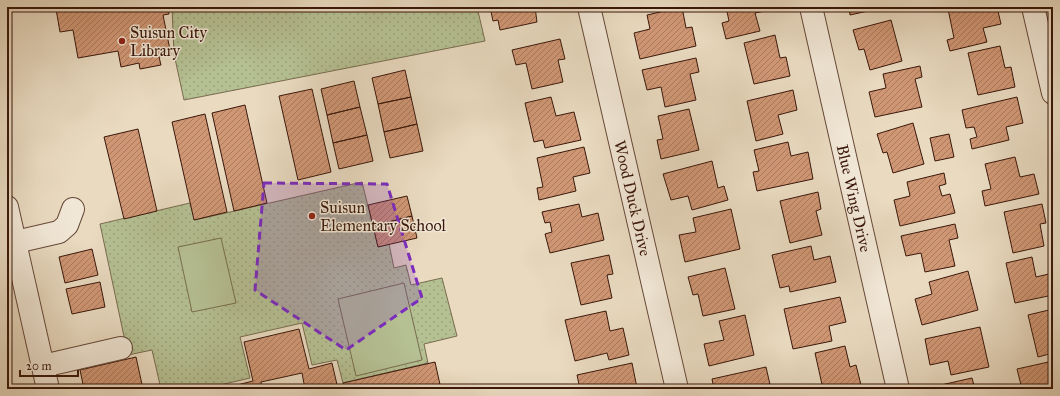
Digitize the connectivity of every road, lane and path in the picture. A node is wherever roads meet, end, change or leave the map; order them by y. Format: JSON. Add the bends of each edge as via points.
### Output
{"nodes":[{"id":1,"x":589,"y":7,"type":"edge"},
{"id":2,"x":811,"y":7,"type":"edge"},
{"id":3,"x":1033,"y":7,"type":"edge"},
{"id":4,"x":1053,"y":93,"type":"edge"},
{"id":5,"x":7,"y":207,"type":"edge"},
{"id":6,"x":73,"y":209,"type":"dead end"},
{"id":7,"x":11,"y":243,"type":"edge"},
{"id":8,"x":121,"y":348,"type":"dead end"},
{"id":9,"x":43,"y":366,"type":"junction"},
{"id":10,"x":48,"y":389,"type":"edge"},
{"id":11,"x":676,"y":389,"type":"edge"},
{"id":12,"x":898,"y":389,"type":"edge"}],
"edges":[{"from":1,"to":11,"type":"street","name":"Wood Duck Drive"},
{"from":2,"to":12,"type":"street","name":"Blue Wing Drive"},
{"from":3,"to":4,"type":"street"},
{"from":5,"to":7,"type":"street"},
{"from":6,"to":7,"type":"street","via":[[67,225],[59,232]]},
{"from":7,"to":9,"type":"street"},
{"from":8,"to":9,"type":"street"},
{"from":9,"to":10,"type":"street"}]}
